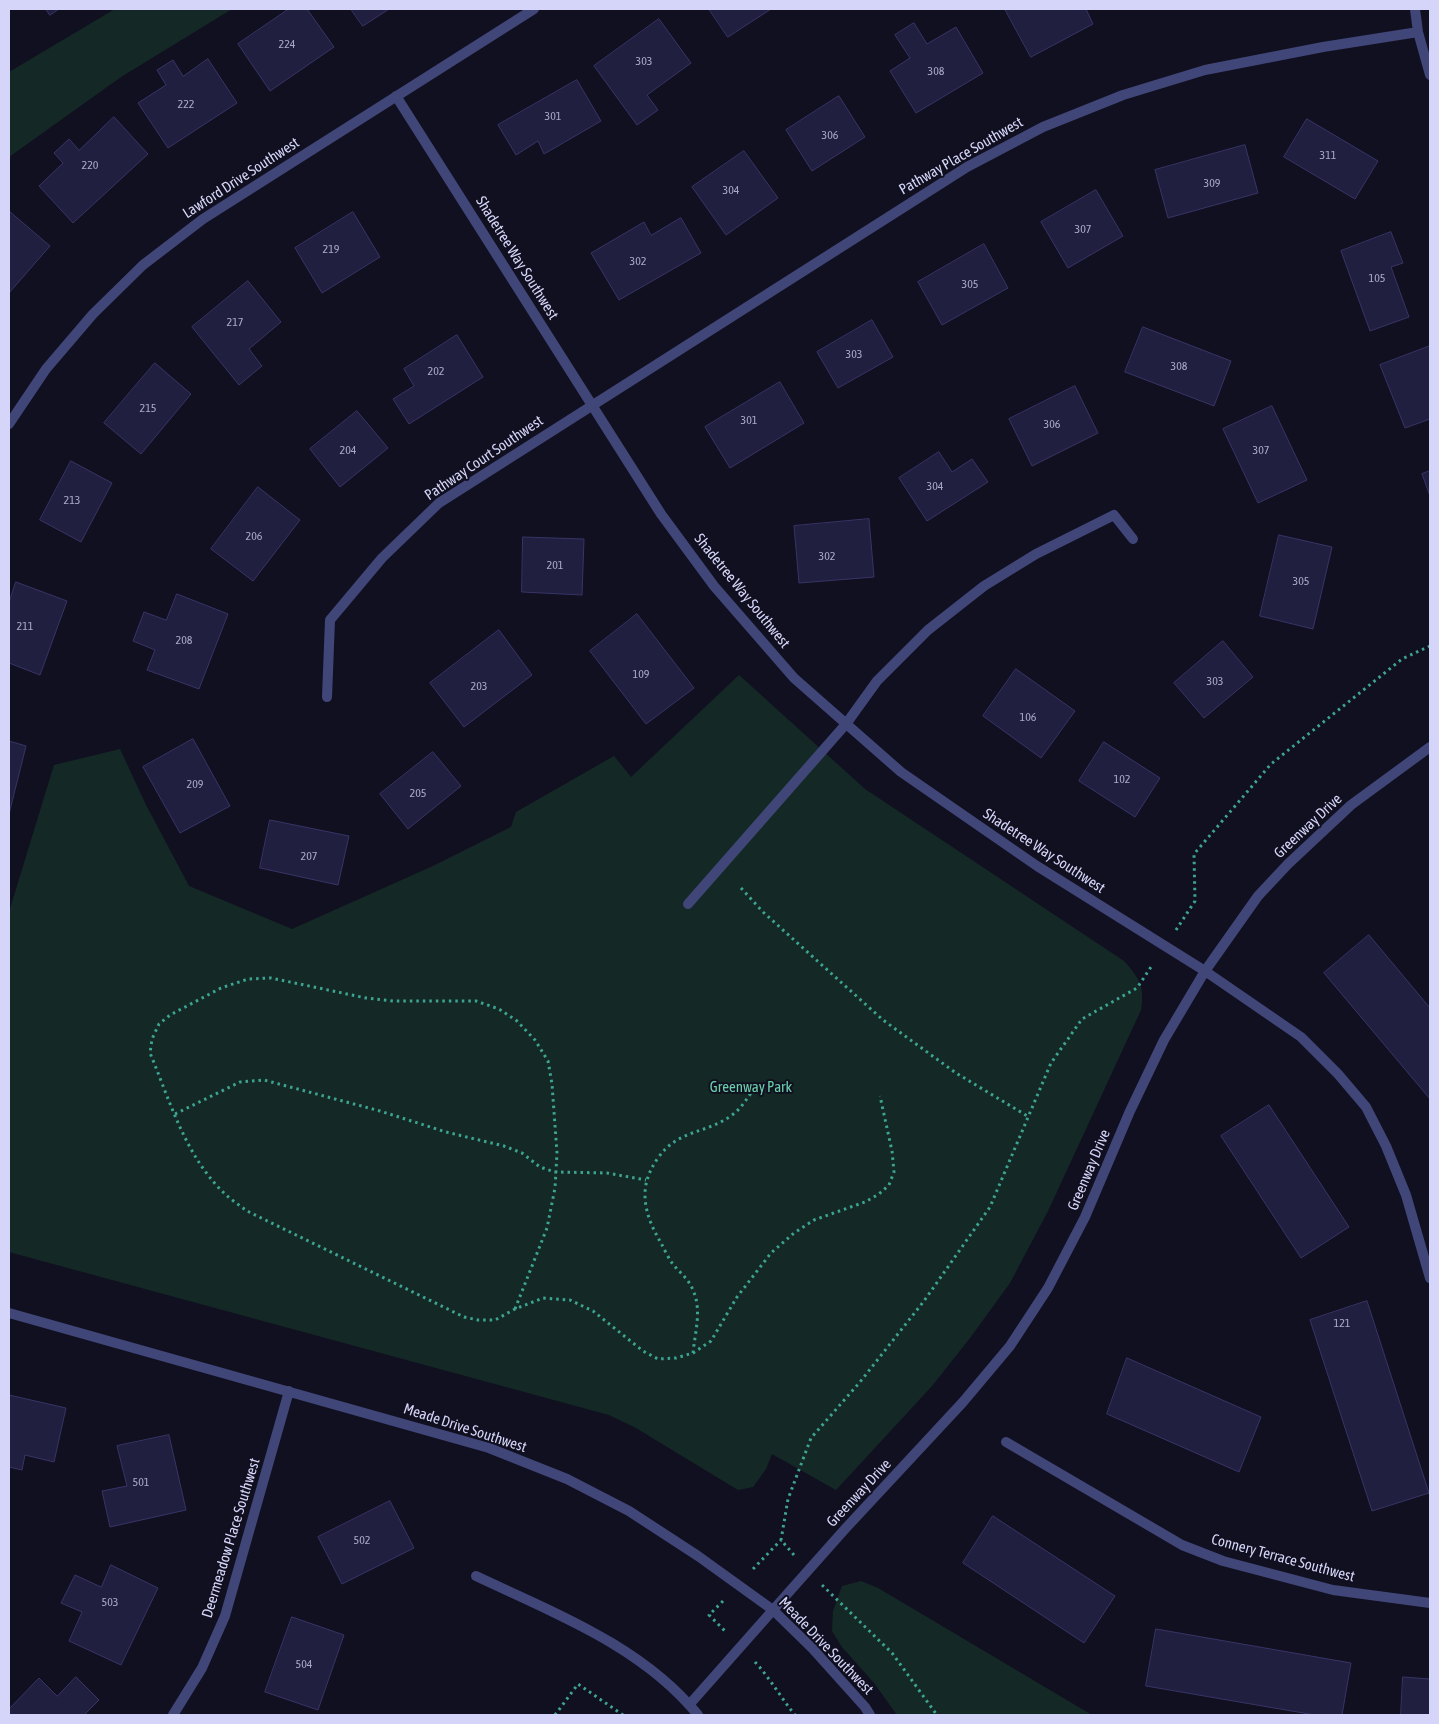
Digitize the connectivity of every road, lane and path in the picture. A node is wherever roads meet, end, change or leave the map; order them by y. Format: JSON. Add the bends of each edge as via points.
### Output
{"nodes":[{"id":1,"x":534,"y":9,"type":"edge"},
{"id":2,"x":1415,"y":9,"type":"edge"},
{"id":3,"x":1418,"y":32,"type":"junction"},
{"id":4,"x":1430,"y":75,"type":"edge"},
{"id":5,"x":396,"y":96,"type":"junction"},
{"id":6,"x":592,"y":404,"type":"junction"},
{"id":7,"x":9,"y":424,"type":"edge"},
{"id":8,"x":1133,"y":539,"type":"dead end"},
{"id":9,"x":1430,"y":646,"type":"edge"},
{"id":10,"x":327,"y":697,"type":"dead end"},
{"id":11,"x":846,"y":724,"type":"junction"},
{"id":12,"x":1430,"y":746,"type":"edge"},
{"id":13,"x":741,"y":888,"type":"dead end"},
{"id":14,"x":688,"y":904,"type":"dead end"},
{"id":15,"x":1165,"y":946,"type":"junction"},
{"id":16,"x":1205,"y":971,"type":"junction"},
{"id":17,"x":754,"y":1089,"type":"dead end"},
{"id":18,"x":880,"y":1096,"type":"dead end"},
{"id":19,"x":174,"y":1114,"type":"junction"},
{"id":20,"x":1029,"y":1117,"type":"junction"},
{"id":21,"x":555,"y":1172,"type":"junction"},
{"id":22,"x":646,"y":1180,"type":"junction"},
{"id":23,"x":1430,"y":1278,"type":"edge"},
{"id":24,"x":515,"y":1308,"type":"junction"},
{"id":25,"x":9,"y":1313,"type":"edge"},
{"id":26,"x":693,"y":1353,"type":"junction"},
{"id":27,"x":289,"y":1391,"type":"junction"},
{"id":28,"x":1006,"y":1442,"type":"dead end"},
{"id":29,"x":808,"y":1571,"type":"junction"},
{"id":30,"x":476,"y":1576,"type":"dead end"},
{"id":31,"x":1430,"y":1604,"type":"edge"},
{"id":32,"x":773,"y":1610,"type":"junction"},
{"id":33,"x":689,"y":1704,"type":"junction"},
{"id":34,"x":173,"y":1715,"type":"edge"},
{"id":35,"x":555,"y":1715,"type":"edge"},
{"id":36,"x":623,"y":1715,"type":"edge"},
{"id":37,"x":698,"y":1715,"type":"edge"},
{"id":38,"x":870,"y":1715,"type":"edge"},
{"id":39,"x":937,"y":1715,"type":"edge"}],
"edges":[{"from":1,"to":5,"type":"street","name":"Lawford Drive Southwest"},
{"from":2,"to":3,"type":"street"},
{"from":3,"to":4,"type":"street"},
{"from":3,"to":6,"type":"street","name":"Pathway Place Southwest","via":[[1205,70],[1123,94],[1043,126],[967,166]]},
{"from":5,"to":6,"type":"street","name":"Shadetree Way Southwest"},
{"from":5,"to":7,"type":"street","name":"Lawford Drive Southwest","via":[[203,219],[143,265],[92,314],[46,368]]},
{"from":6,"to":10,"type":"street","name":"Pathway Court Southwest","via":[[439,503],[382,558],[330,620]]},
{"from":6,"to":11,"type":"street","name":"Shadetree Way Southwest","via":[[661,514],[714,586],[794,678]]},
{"from":8,"to":11,"type":"street","via":[[1114,515],[1036,554],[984,586],[928,630],[877,681]]},
{"from":9,"to":15,"type":"path","via":[[1402,659],[1271,764],[1194,854],[1195,901]]},
{"from":11,"to":14,"type":"street"},
{"from":11,"to":15,"type":"street","name":"Shadetree Way Southwest","via":[[901,772],[1037,866]]},
{"from":12,"to":16,"type":"street","name":"Greenway Drive","via":[[1351,805],[1288,864],[1258,896]]},
{"from":13,"to":20,"type":"path","via":[[763,912],[883,1020],[956,1073]]},
{"from":15,"to":16,"type":"street","name":"Shadetree Way Southwest"},
{"from":15,"to":20,"type":"path","via":[[1137,988],[1082,1019],[1052,1063]]},
{"from":16,"to":23,"type":"street","name":"Shadetree Way Southwest","via":[[1301,1037],[1366,1107],[1406,1195]]},
{"from":16,"to":29,"type":"street","name":"Greenway Drive","via":[[1164,1040],[1085,1217],[1048,1288],[1010,1346],[964,1402]]},
{"from":17,"to":22,"type":"path","via":[[731,1116],[671,1144],[658,1158]]},
{"from":18,"to":26,"type":"path","via":[[894,1165],[889,1185],[865,1202],[814,1220],[771,1252],[743,1289],[711,1341]]},
{"from":19,"to":21,"type":"path","via":[[240,1082],[264,1080],[504,1146]]},
{"from":19,"to":21,"type":"path","via":[[150,1053],[152,1039],[159,1024],[170,1015],[221,988],[248,980],[271,978],[366,998],[476,1001],[499,1009],[517,1022],[535,1040],[548,1062],[552,1084]]},
{"from":19,"to":24,"type":"path","via":[[204,1171],[223,1193],[247,1211],[464,1316],[495,1320]]},
{"from":20,"to":29,"type":"path","via":[[990,1207],[924,1301],[811,1438],[788,1499],[781,1540]]},
{"from":21,"to":22,"type":"path","via":[[607,1172]]},
{"from":21,"to":24,"type":"path","via":[[547,1228]]},
{"from":22,"to":26,"type":"path","via":[[644,1200],[650,1226],[694,1290],[698,1312]]},
{"from":24,"to":26,"type":"path","via":[[544,1298],[570,1300],[593,1311],[658,1359]]},
{"from":25,"to":27,"type":"street","name":"Meade Drive Southwest"},
{"from":27,"to":32,"type":"street","name":"Meade Drive Southwest","via":[[490,1448],[567,1479],[629,1511]]},
{"from":27,"to":34,"type":"street","name":"Deermeadow Place Southwest","via":[[225,1616],[202,1668]]},
{"from":28,"to":31,"type":"street","name":"Connery Terrace Southwest","via":[[1182,1545],[1223,1561],[1333,1590]]},
{"from":29,"to":32,"type":"street","name":"Greenway Drive"},
{"from":29,"to":39,"type":"path","via":[[892,1652]]},
{"from":30,"to":33,"type":"street","via":[[588,1629],[646,1666]]},
{"from":32,"to":33,"type":"street","name":"Greenway Drive"},
{"from":32,"to":38,"type":"street","name":"Meade Drive Southwest","via":[[812,1648]]},
{"from":33,"to":37,"type":"street"},
{"from":35,"to":36,"type":"path","via":[[578,1684]]}]}
